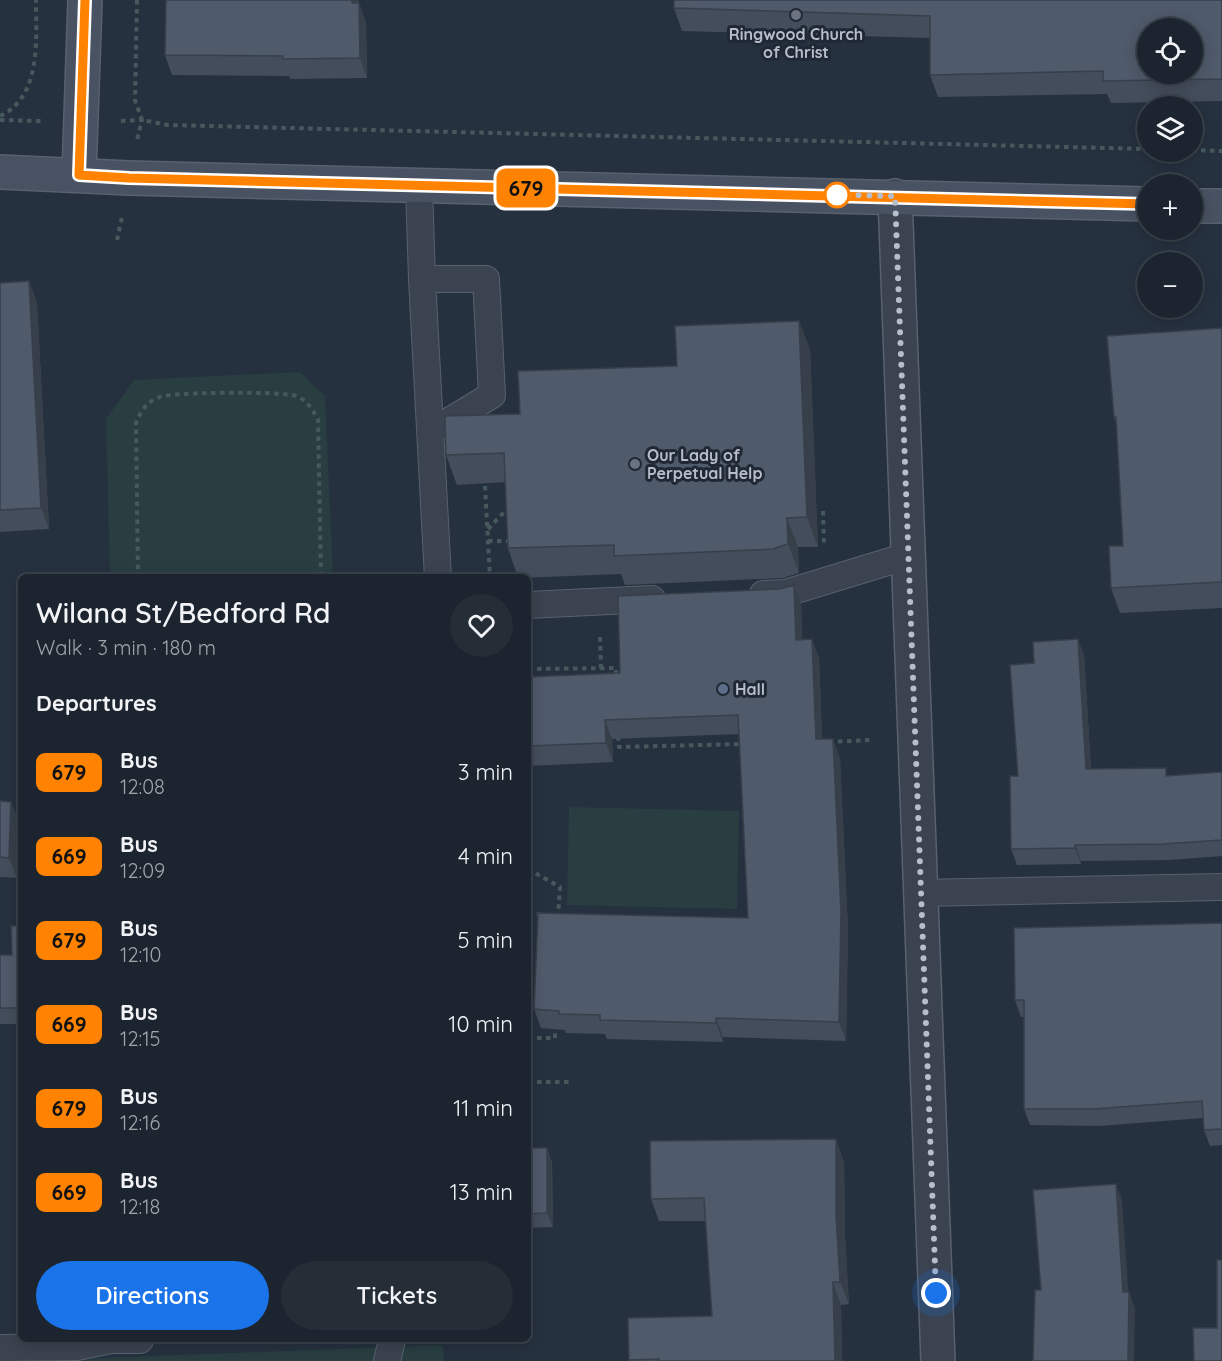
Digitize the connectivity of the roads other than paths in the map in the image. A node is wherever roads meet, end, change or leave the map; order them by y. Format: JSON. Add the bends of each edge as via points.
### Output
{"nodes":[{"id":1,"x":85,"y":0,"type":"edge"},
{"id":2,"x":0,"y":172,"type":"edge"},
{"id":3,"x":79,"y":175,"type":"junction"},
{"id":4,"x":419,"y":186,"type":"junction"},
{"id":5,"x":895,"y":196,"type":"junction"},
{"id":6,"x":1137,"y":204,"type":"edge"},
{"id":7,"x":1203,"y":206,"type":"edge"},
{"id":8,"x":1222,"y":206,"type":"edge"},
{"id":9,"x":422,"y":279,"type":"junction"},
{"id":10,"x":431,"y":432,"type":"junction"},
{"id":11,"x":907,"y":556,"type":"junction"},
{"id":12,"x":438,"y":574,"type":"edge"},
{"id":13,"x":738,"y":595,"type":"edge"},
{"id":14,"x":678,"y":598,"type":"edge"},
{"id":15,"x":531,"y":605,"type":"edge"},
{"id":16,"x":1222,"y":887,"type":"edge"},
{"id":17,"x":920,"y":893,"type":"junction"},
{"id":18,"x":101,"y":1342,"type":"edge"},
{"id":19,"x":392,"y":1342,"type":"edge"},
{"id":20,"x":77,"y":1347,"type":"junction"},
{"id":21,"x":0,"y":1348,"type":"edge"},
{"id":22,"x":102,"y":1361,"type":"edge"},
{"id":23,"x":387,"y":1361,"type":"edge"},
{"id":24,"x":938,"y":1361,"type":"edge"}],
"edges":[{"from":1,"to":3,"type":"main road"},
{"from":2,"to":3,"type":"main road"},
{"from":3,"to":4,"type":"main road"},
{"from":4,"to":5,"type":"main road"},
{"from":4,"to":9,"type":"lane"},
{"from":5,"to":6,"type":"main road"},
{"from":5,"to":11,"type":"street"},
{"from":7,"to":8,"type":"main road"},
{"from":9,"to":10,"type":"lane"},
{"from":9,"to":10,"type":"lane","via":[[486,279],[492,395]]},
{"from":10,"to":12,"type":"lane"},
{"from":11,"to":13,"type":"lane","via":[[786,593]]},
{"from":11,"to":17,"type":"street"},
{"from":14,"to":15,"type":"lane"},
{"from":16,"to":17,"type":"lane"},
{"from":17,"to":24,"type":"street"},
{"from":18,"to":20,"type":"lane"},
{"from":19,"to":23,"type":"lane"},
{"from":20,"to":21,"type":"lane"},
{"from":20,"to":22,"type":"lane"}]}
